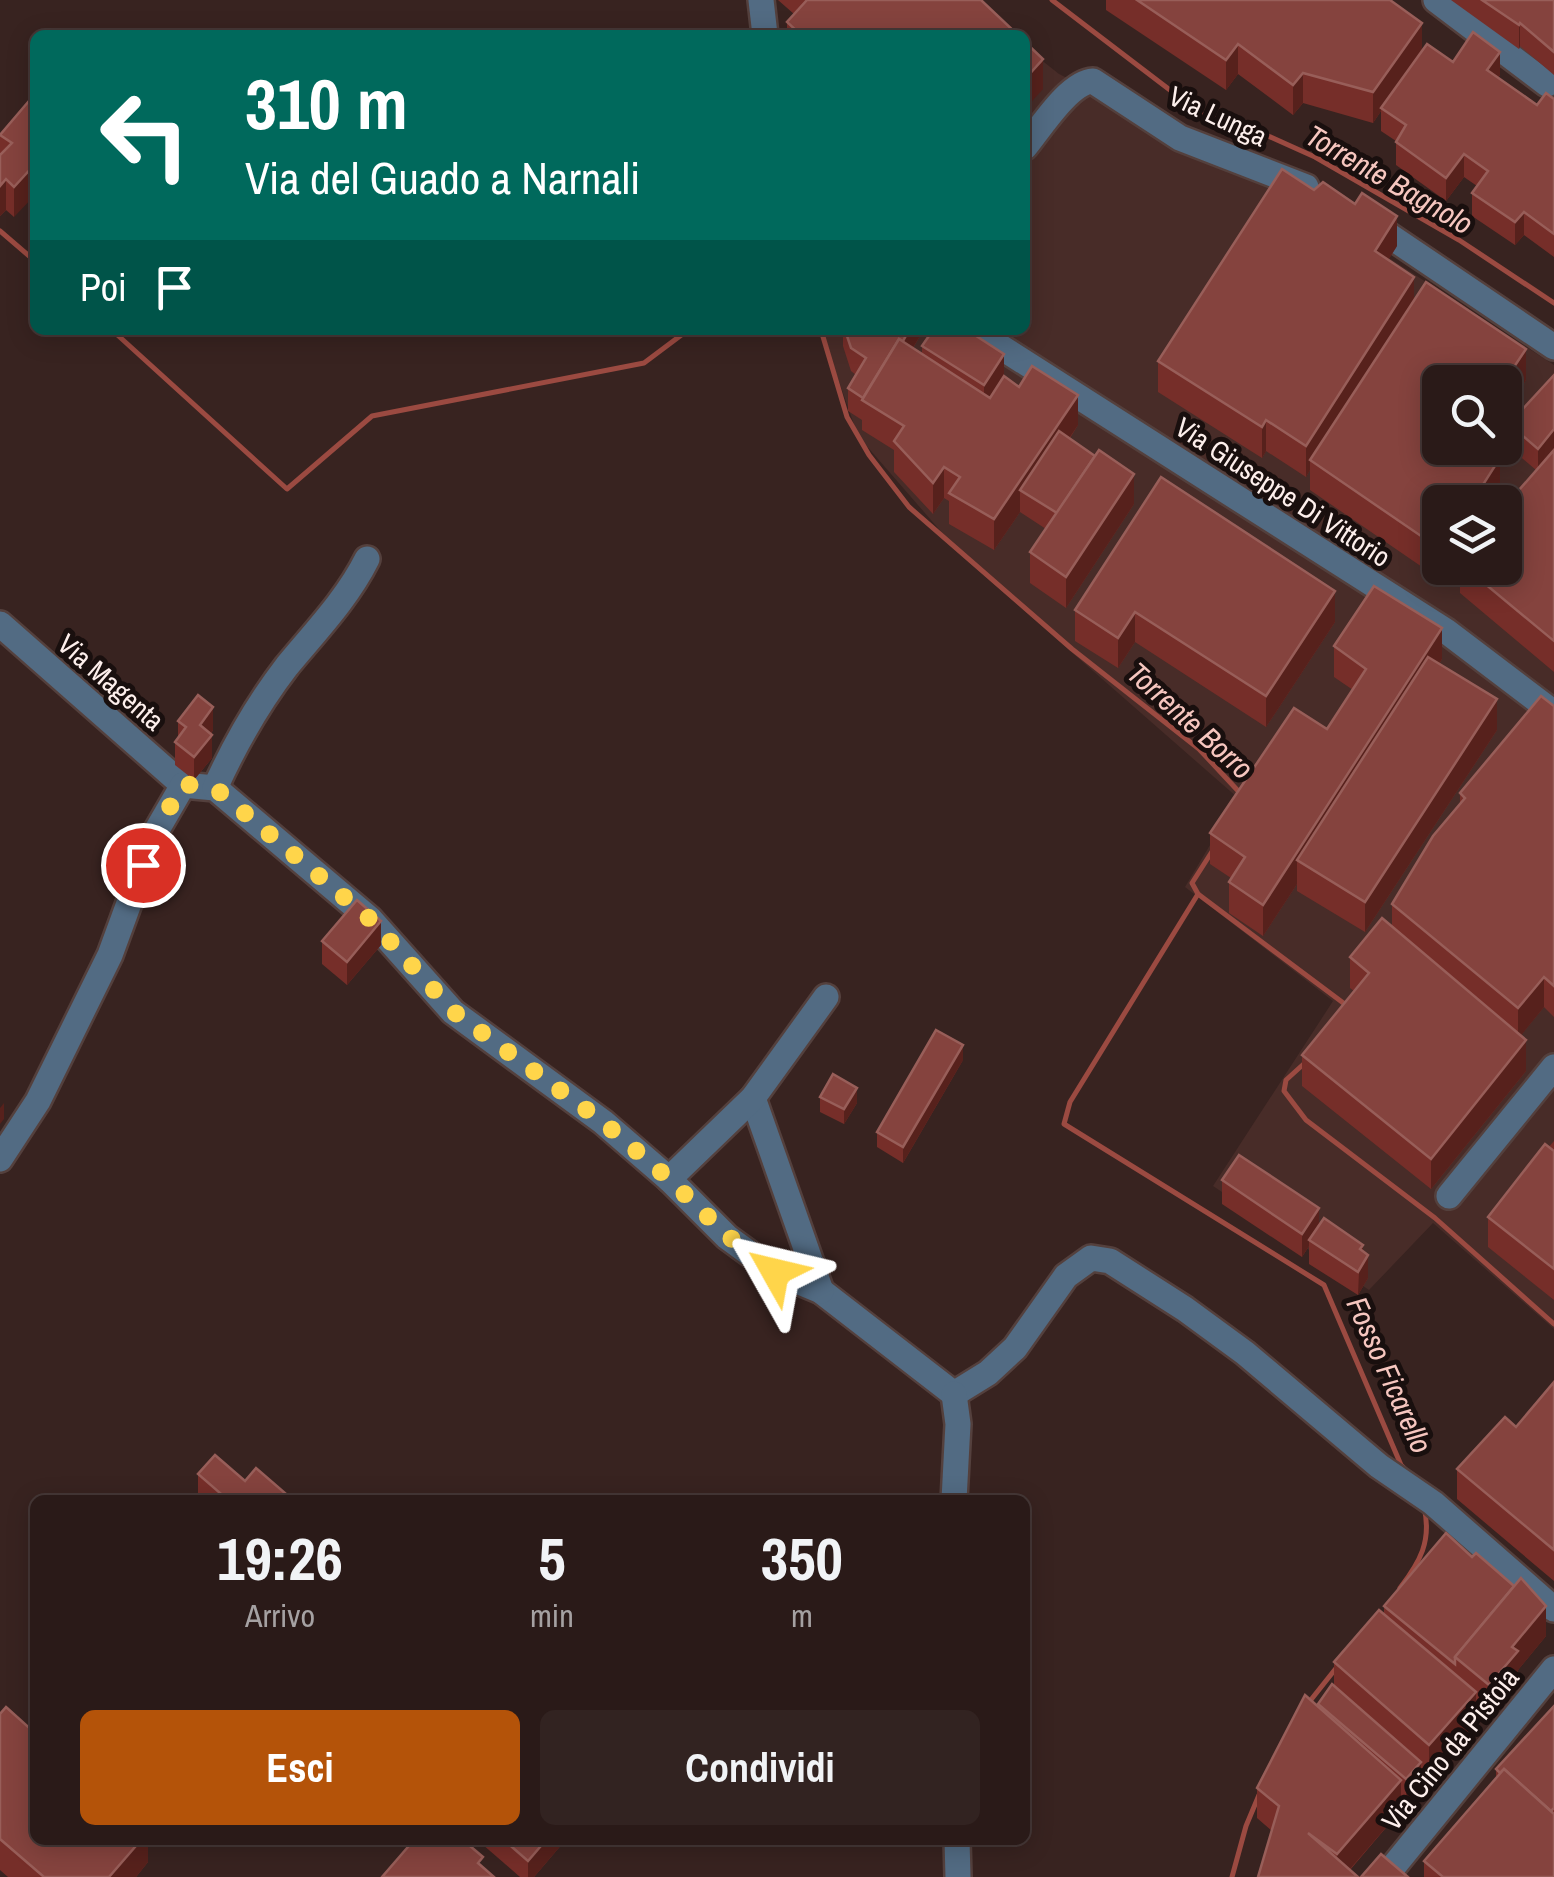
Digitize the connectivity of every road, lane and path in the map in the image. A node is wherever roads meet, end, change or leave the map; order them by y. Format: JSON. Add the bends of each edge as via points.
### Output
{"nodes":[{"id":1,"x":761,"y":0,"type":"edge"},
{"id":2,"x":1436,"y":0,"type":"edge"},
{"id":3,"x":765,"y":30,"type":"edge"},
{"id":4,"x":1547,"y":84,"type":"dead end"},
{"id":5,"x":1030,"y":141,"type":"edge"},
{"id":6,"x":982,"y":335,"type":"edge"},
{"id":7,"x":1554,"y":347,"type":"edge"},
{"id":8,"x":368,"y":560,"type":"dead end"},
{"id":9,"x":0,"y":624,"type":"edge"},
{"id":10,"x":1554,"y":713,"type":"edge"},
{"id":11,"x":183,"y":784,"type":"junction"},
{"id":12,"x":215,"y":788,"type":"junction"},
{"id":13,"x":826,"y":997,"type":"dead end"},
{"id":14,"x":1554,"y":1067,"type":"edge"},
{"id":15,"x":753,"y":1098,"type":"junction"},
{"id":16,"x":0,"y":1158,"type":"edge"},
{"id":17,"x":669,"y":1179,"type":"junction"},
{"id":18,"x":1449,"y":1196,"type":"dead end"},
{"id":19,"x":820,"y":1291,"type":"junction"},
{"id":20,"x":954,"y":1394,"type":"junction"},
{"id":21,"x":954,"y":1495,"type":"edge"},
{"id":22,"x":1554,"y":1609,"type":"edge"},
{"id":23,"x":1554,"y":1669,"type":"edge"},
{"id":24,"x":958,"y":1845,"type":"edge"},
{"id":25,"x":1393,"y":1867,"type":"edge"},
{"id":26,"x":958,"y":1877,"type":"edge"}],
"edges":[{"from":1,"to":3,"type":"street"},
{"from":2,"to":4,"type":"street"},
{"from":5,"to":7,"type":"street","name":"Via Lunga","via":[[1062,100],[1093,81],[1180,138],[1334,203]]},
{"from":6,"to":10,"type":"street","name":"Via Giuseppe Di Vittorio","via":[[1446,631]]},
{"from":8,"to":12,"type":"street","via":[[242,729]]},
{"from":9,"to":11,"type":"street","name":"Via Magenta"},
{"from":11,"to":12,"type":"street"},
{"from":11,"to":16,"type":"street","via":[[154,835],[110,955],[38,1101]]},
{"from":12,"to":17,"type":"street","via":[[370,919],[454,1012]]},
{"from":13,"to":15,"type":"street"},
{"from":14,"to":18,"type":"street"},
{"from":15,"to":17,"type":"street"},
{"from":15,"to":19,"type":"street"},
{"from":17,"to":19,"type":"street","via":[[775,1272]]},
{"from":19,"to":20,"type":"street"},
{"from":20,"to":21,"type":"street"},
{"from":20,"to":22,"type":"street","via":[[1015,1348],[1066,1276],[1091,1258],[1110,1260],[1245,1353]]},
{"from":23,"to":25,"type":"street","name":"Via Cino da Pistoia"},
{"from":24,"to":26,"type":"street"}]}
